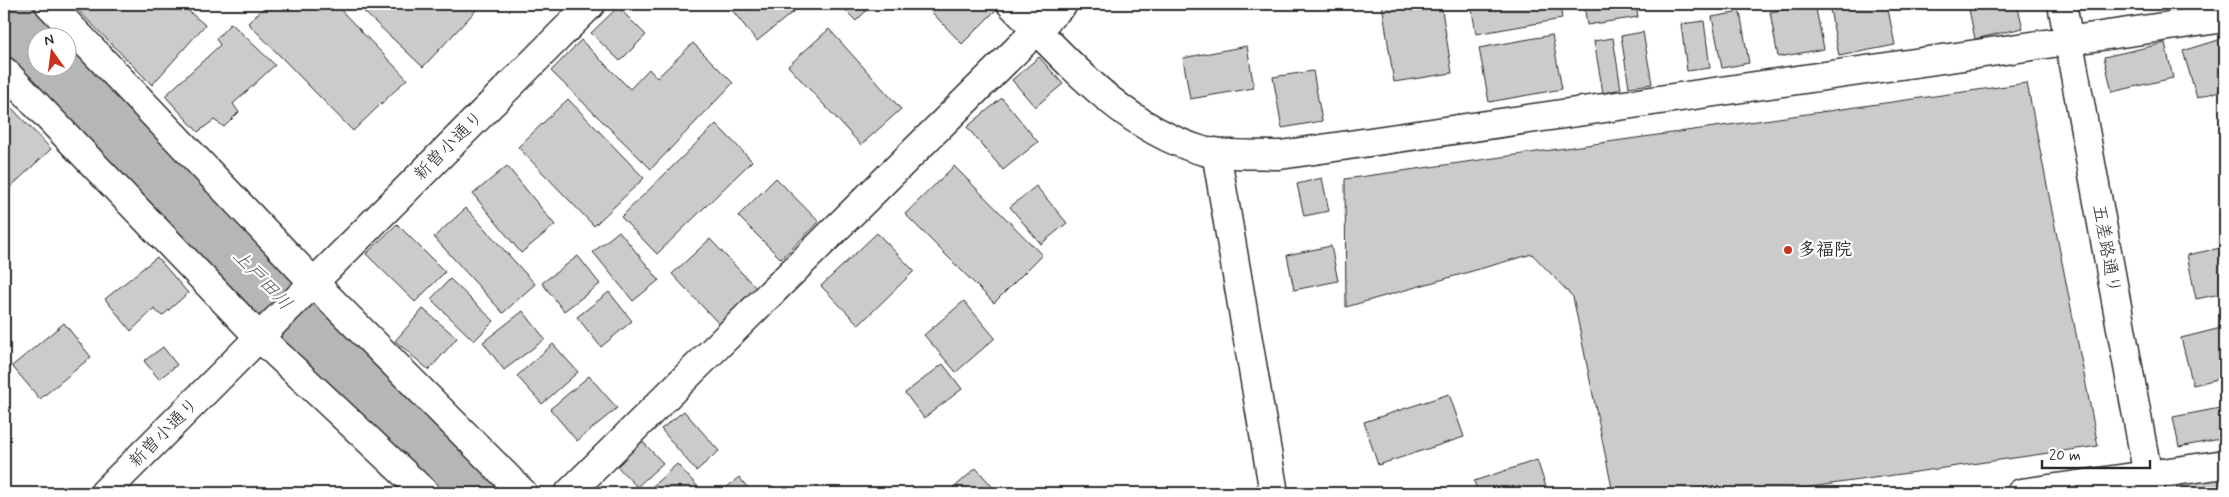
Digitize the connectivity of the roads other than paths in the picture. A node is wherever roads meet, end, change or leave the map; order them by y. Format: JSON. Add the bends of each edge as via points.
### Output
{"nodes":[{"id":1,"x":49,"y":4,"type":"edge"},
{"id":2,"x":591,"y":4,"type":"edge"},
{"id":3,"x":1012,"y":4,"type":"edge"},
{"id":4,"x":1063,"y":4,"type":"edge"},
{"id":5,"x":2062,"y":4,"type":"edge"},
{"id":6,"x":2225,"y":18,"type":"edge"},
{"id":7,"x":1037,"y":30,"type":"junction"},
{"id":8,"x":2069,"y":41,"type":"junction"},
{"id":9,"x":4,"y":71,"type":"edge"},
{"id":10,"x":1216,"y":152,"type":"junction"},
{"id":11,"x":310,"y":285,"type":"junction"},
{"id":12,"x":263,"y":333,"type":"junction"},
{"id":13,"x":2225,"y":464,"type":"edge"},
{"id":14,"x":2149,"y":484,"type":"edge"},
{"id":15,"x":104,"y":493,"type":"edge"},
{"id":16,"x":425,"y":493,"type":"edge"},
{"id":17,"x":523,"y":493,"type":"edge"},
{"id":18,"x":569,"y":493,"type":"edge"},
{"id":19,"x":1274,"y":493,"type":"edge"},
{"id":20,"x":2021,"y":493,"type":"edge"}],
"edges":[{"from":1,"to":11,"type":"street"},
{"from":2,"to":11,"type":"street","name":"新曽小通り"},
{"from":3,"to":7,"type":"street"},
{"from":4,"to":7,"type":"street"},
{"from":5,"to":8,"type":"street","name":"五差路通り"},
{"from":6,"to":8,"type":"street"},
{"from":7,"to":10,"type":"street","via":[[1106,99],[1152,131],[1202,151]]},
{"from":7,"to":18,"type":"street"},
{"from":8,"to":10,"type":"street","via":[[1280,155]]},
{"from":8,"to":14,"type":"street","name":"五差路通り"},
{"from":9,"to":12,"type":"street"},
{"from":10,"to":19,"type":"street"},
{"from":11,"to":12,"type":"street","name":"新曽小通り"},
{"from":11,"to":17,"type":"street"},
{"from":12,"to":15,"type":"street","name":"新曽小通り"},
{"from":12,"to":16,"type":"street"},
{"from":13,"to":14,"type":"street"},
{"from":14,"to":20,"type":"street"}]}
